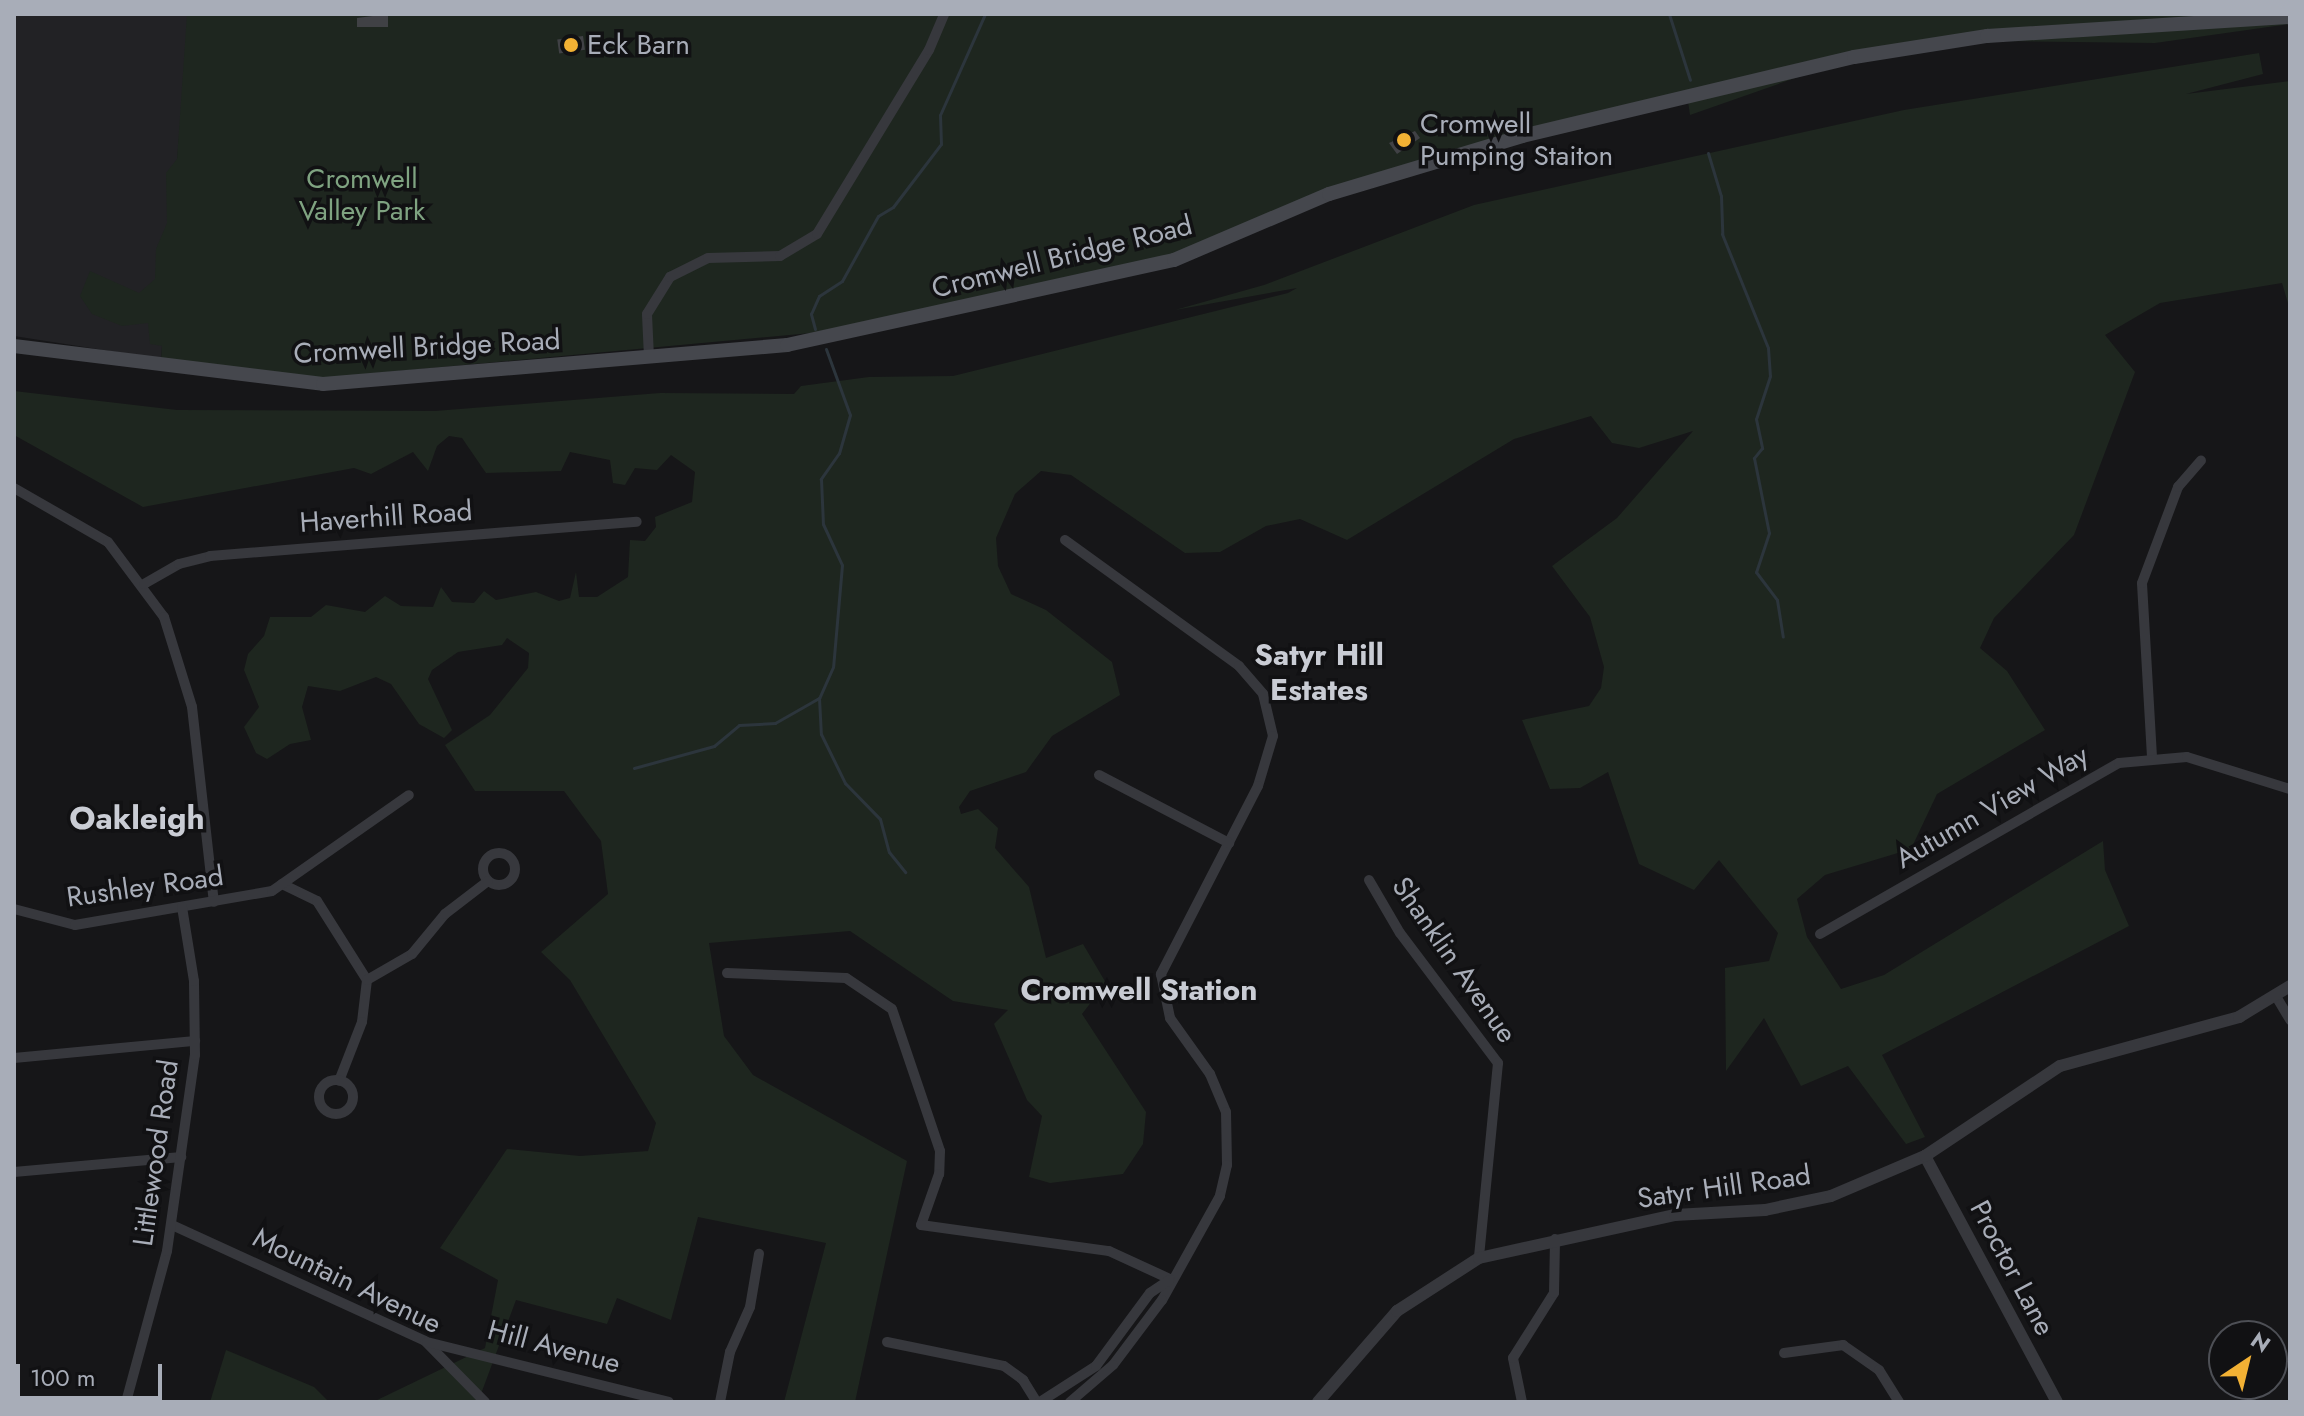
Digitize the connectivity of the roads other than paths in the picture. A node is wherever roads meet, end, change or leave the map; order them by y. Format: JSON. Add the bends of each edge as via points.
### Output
{"nodes":[{"id":1,"x":944,"y":14,"type":"edge"},
{"id":2,"x":2290,"y":17,"type":"edge"},
{"id":3,"x":14,"y":346,"type":"edge"},
{"id":4,"x":649,"y":357,"type":"junction"},
{"id":5,"x":2201,"y":461,"type":"dead end"},
{"id":6,"x":14,"y":488,"type":"edge"},
{"id":7,"x":637,"y":522,"type":"dead end"},
{"id":8,"x":1065,"y":540,"type":"dead end"},
{"id":9,"x":144,"y":584,"type":"junction"},
{"id":10,"x":2152,"y":757,"type":"junction"},
{"id":11,"x":1099,"y":775,"type":"dead end"},
{"id":12,"x":2290,"y":789,"type":"edge"},
{"id":13,"x":409,"y":795,"type":"dead end"},
{"id":14,"x":1229,"y":843,"type":"junction"},
{"id":15,"x":1369,"y":880,"type":"dead end"},
{"id":16,"x":488,"y":881,"type":"dead end"},
{"id":17,"x":282,"y":884,"type":"junction"},
{"id":18,"x":214,"y":902,"type":"junction"},
{"id":19,"x":182,"y":907,"type":"junction"},
{"id":20,"x":14,"y":909,"type":"edge"},
{"id":21,"x":1820,"y":934,"type":"dead end"},
{"id":22,"x":727,"y":973,"type":"dead end"},
{"id":23,"x":367,"y":980,"type":"junction"},
{"id":24,"x":2290,"y":986,"type":"edge"},
{"id":25,"x":2277,"y":998,"type":"junction"},
{"id":26,"x":2290,"y":1020,"type":"edge"},
{"id":27,"x":195,"y":1041,"type":"junction"},
{"id":28,"x":14,"y":1058,"type":"edge"},
{"id":29,"x":339,"y":1081,"type":"dead end"},
{"id":30,"x":1925,"y":1156,"type":"junction"},
{"id":31,"x":181,"y":1157,"type":"junction"},
{"id":32,"x":14,"y":1172,"type":"edge"},
{"id":33,"x":172,"y":1225,"type":"junction"},
{"id":34,"x":1555,"y":1239,"type":"junction"},
{"id":35,"x":759,"y":1254,"type":"dead end"},
{"id":36,"x":1479,"y":1258,"type":"junction"},
{"id":37,"x":1170,"y":1279,"type":"junction"},
{"id":38,"x":425,"y":1341,"type":"junction"},
{"id":39,"x":887,"y":1342,"type":"dead end"},
{"id":40,"x":1784,"y":1353,"type":"dead end"},
{"id":41,"x":126,"y":1402,"type":"edge"},
{"id":42,"x":485,"y":1402,"type":"edge"},
{"id":43,"x":669,"y":1402,"type":"edge"},
{"id":44,"x":720,"y":1402,"type":"edge"},
{"id":45,"x":1038,"y":1402,"type":"edge"},
{"id":46,"x":1070,"y":1402,"type":"edge"},
{"id":47,"x":1318,"y":1402,"type":"edge"},
{"id":48,"x":1522,"y":1402,"type":"edge"},
{"id":49,"x":1899,"y":1402,"type":"edge"},
{"id":50,"x":2057,"y":1402,"type":"edge"}],
"edges":[{"from":1,"to":4,"type":"street","via":[[817,234],[780,256],[708,258],[670,277],[647,314]]},
{"from":2,"to":4,"type":"main road","name":"Cromwell Bridge Road","via":[[1987,36],[1892,49],[1507,141],[1329,194],[1174,260],[853,334]]},
{"from":3,"to":4,"type":"main road","name":"Cromwell Bridge Road","via":[[323,384]]},
{"from":5,"to":10,"type":"street","via":[[2172,498],[2142,583]]},
{"from":6,"to":9,"type":"street","via":[[87,526]]},
{"from":7,"to":9,"type":"street","name":"Haverhill Road","via":[[210,556],[179,564]]},
{"from":8,"to":14,"type":"street","via":[[1239,666],[1263,694],[1271,722],[1270,755]]},
{"from":9,"to":18,"type":"street","via":[[173,636],[187,682]]},
{"from":10,"to":12,"type":"street","name":"Autumn View Way","via":[[2220,764]]},
{"from":10,"to":21,"type":"street","name":"Autumn View Way","via":[[2090,775]]},
{"from":11,"to":14,"type":"street"},
{"from":13,"to":17,"type":"street","name":"Rushley Road"},
{"from":14,"to":37,"type":"street","via":[[1161,974],[1170,1018],[1210,1074],[1228,1131],[1220,1196]]},
{"from":15,"to":36,"type":"street","name":"Shanklin Avenue","via":[[1400,933],[1498,1063]]},
{"from":16,"to":23,"type":"street","via":[[445,914],[412,954]]},
{"from":17,"to":18,"type":"street","name":"Rushley Road"},
{"from":17,"to":23,"type":"street","via":[[317,901]]},
{"from":18,"to":19,"type":"street","name":"Rushley Road"},
{"from":19,"to":20,"type":"street","name":"Rushley Road","via":[[75,925]]},
{"from":19,"to":27,"type":"street","name":"Littlewood Road","via":[[192,959]]},
{"from":22,"to":37,"type":"street","via":[[846,978],[892,1009],[940,1151],[939,1174],[921,1225],[1109,1251]]},
{"from":23,"to":29,"type":"street","via":[[362,1022]]},
{"from":24,"to":25,"type":"street","name":"Satyr Hill Road"},
{"from":25,"to":26,"type":"street"},
{"from":25,"to":30,"type":"street","name":"Satyr Hill Road","via":[[2239,1017],[2060,1066]]},
{"from":27,"to":28,"type":"street"},
{"from":27,"to":31,"type":"street","name":"Littlewood Road"},
{"from":30,"to":34,"type":"street","name":"Satyr Hill Road","via":[[1805,1203],[1675,1215]]},
{"from":30,"to":50,"type":"street","name":"Proctor Lane"},
{"from":31,"to":32,"type":"street"},
{"from":31,"to":33,"type":"street","name":"Littlewood Road"},
{"from":33,"to":38,"type":"street","name":"Mountain Avenue"},
{"from":33,"to":41,"type":"street","name":"Littlewood Road"},
{"from":34,"to":36,"type":"street","name":"Satyr Hill Road"},
{"from":34,"to":48,"type":"street","via":[[1554,1293],[1513,1358]]},
{"from":35,"to":44,"type":"street","via":[[750,1307],[730,1352]]},
{"from":36,"to":47,"type":"street","name":"Satyr Hill Road","via":[[1397,1311]]},
{"from":37,"to":45,"type":"street","via":[[1150,1293],[1096,1366]]},
{"from":37,"to":46,"type":"street","via":[[1113,1365]]},
{"from":38,"to":42,"type":"street","name":"Mountain Avenue"},
{"from":38,"to":43,"type":"street","name":"Hill Avenue"},
{"from":39,"to":45,"type":"street","via":[[1004,1366],[1023,1380]]},
{"from":40,"to":49,"type":"street","via":[[1843,1345],[1879,1370]]}]}
